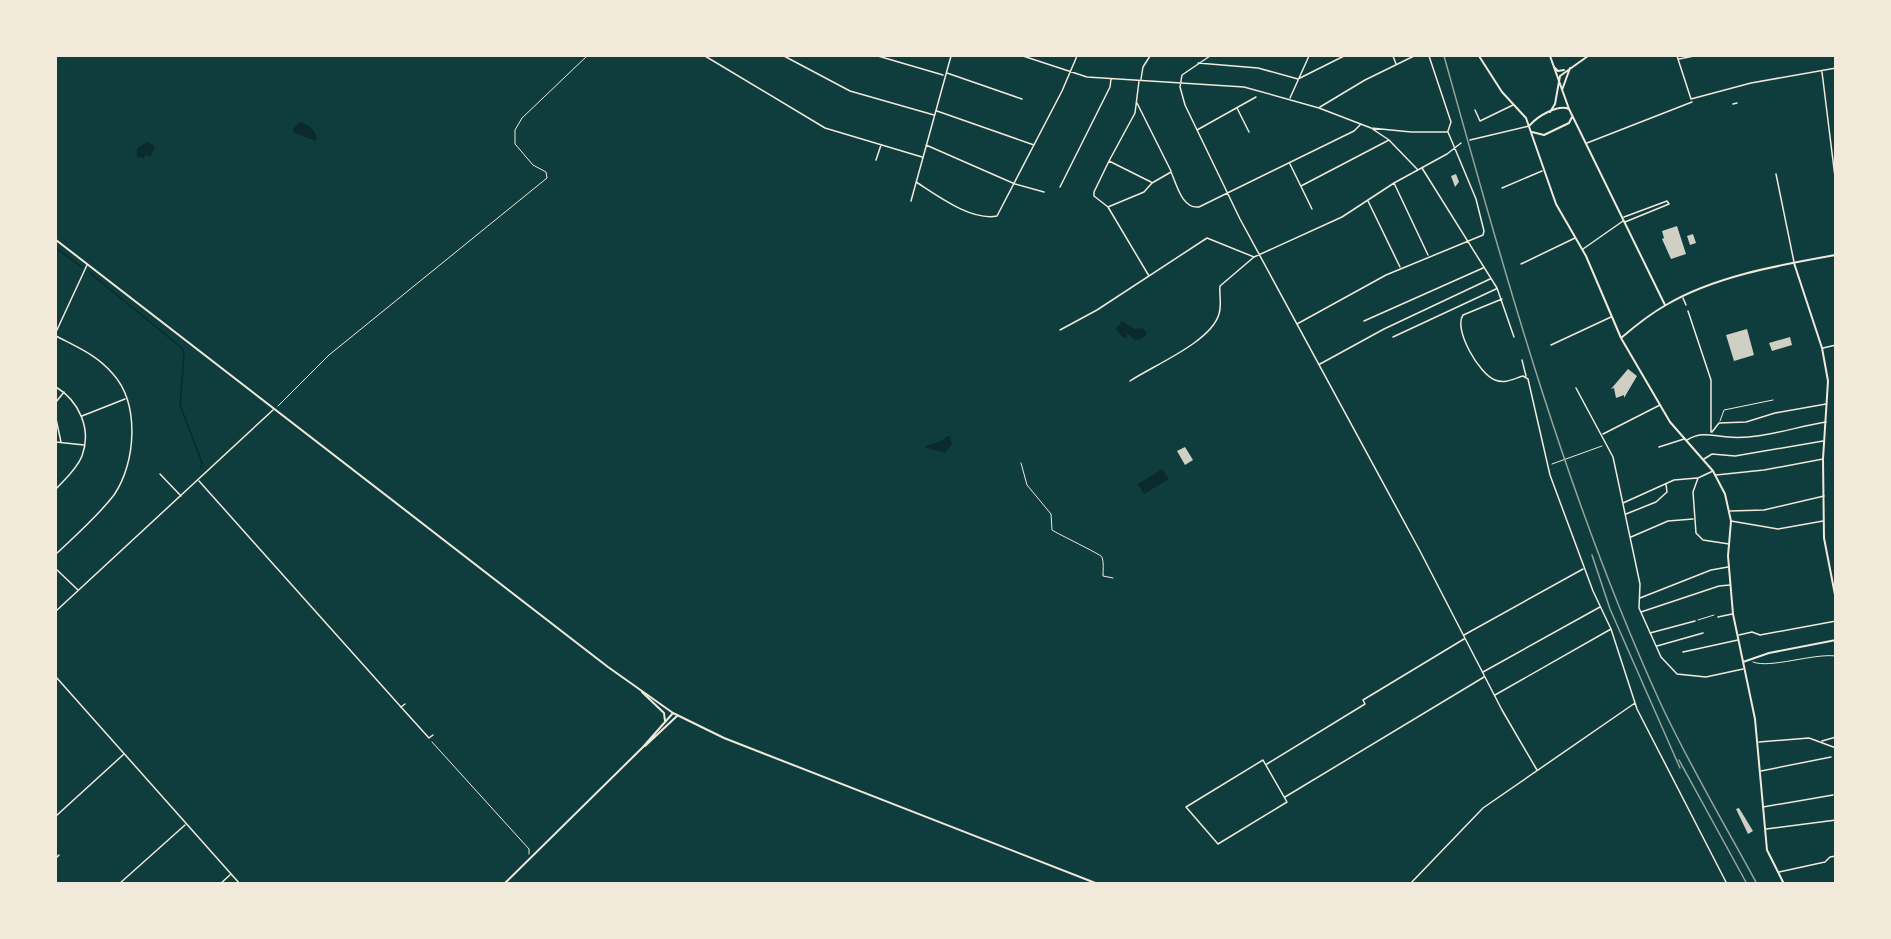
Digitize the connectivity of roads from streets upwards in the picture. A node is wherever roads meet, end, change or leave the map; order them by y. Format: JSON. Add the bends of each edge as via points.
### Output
{"nodes":[{"id":1,"x":705,"y":56,"type":"edge"},
{"id":2,"x":784,"y":56,"type":"edge"},
{"id":3,"x":878,"y":56,"type":"edge"},
{"id":4,"x":951,"y":56,"type":"edge"},
{"id":5,"x":1023,"y":56,"type":"edge"},
{"id":6,"x":1077,"y":56,"type":"edge"},
{"id":7,"x":1150,"y":56,"type":"edge"},
{"id":8,"x":1210,"y":56,"type":"edge"},
{"id":9,"x":1309,"y":56,"type":"edge"},
{"id":10,"x":1344,"y":56,"type":"edge"},
{"id":11,"x":1394,"y":56,"type":"edge"},
{"id":12,"x":1414,"y":56,"type":"edge"},
{"id":13,"x":1429,"y":56,"type":"edge"},
{"id":14,"x":1479,"y":56,"type":"edge"},
{"id":15,"x":1550,"y":56,"type":"edge"},
{"id":16,"x":1588,"y":56,"type":"edge"},
{"id":17,"x":1677,"y":56,"type":"edge"},
{"id":18,"x":1694,"y":56,"type":"edge"},
{"id":19,"x":1678,"y":59,"type":"junction"},
{"id":20,"x":1197,"y":63,"type":"junction"},
{"id":21,"x":1397,"y":65,"type":"junction"},
{"id":22,"x":1572,"y":66,"type":"junction"},
{"id":23,"x":1554,"y":67,"type":"junction"},
{"id":24,"x":1836,"y":68,"type":"edge"},
{"id":25,"x":1566,"y":70,"type":"junction"},
{"id":26,"x":1822,"y":70,"type":"junction"},
{"id":27,"x":946,"y":72,"type":"junction"},
{"id":28,"x":1070,"y":73,"type":"junction"},
{"id":29,"x":944,"y":75,"type":"junction"},
{"id":30,"x":1111,"y":78,"type":"junction"},
{"id":31,"x":1298,"y":79,"type":"junction"},
{"id":32,"x":1140,"y":80,"type":"junction"},
{"id":33,"x":1180,"y":83,"type":"junction"},
{"id":34,"x":1558,"y":83,"type":"junction"},
{"id":35,"x":1562,"y":90,"type":"junction"},
{"id":36,"x":1256,"y":97,"type":"dead end"},
{"id":37,"x":1290,"y":98,"type":"junction"},
{"id":38,"x":1022,"y":99,"type":"dead end"},
{"id":39,"x":1137,"y":102,"type":"junction"},
{"id":40,"x":1692,"y":102,"type":"dead end"},
{"id":41,"x":1737,"y":103,"type":"dead end"},
{"id":42,"x":1733,"y":104,"type":"dead end"},
{"id":43,"x":1514,"y":105,"type":"junction"},
{"id":44,"x":1237,"y":108,"type":"junction"},
{"id":45,"x":1319,"y":108,"type":"junction"},
{"id":46,"x":1475,"y":110,"type":"dead end"},
{"id":47,"x":1569,"y":110,"type":"junction"},
{"id":48,"x":936,"y":111,"type":"junction"},
{"id":49,"x":1550,"y":112,"type":"junction"},
{"id":50,"x":934,"y":115,"type":"junction"},
{"id":51,"x":1572,"y":116,"type":"junction"},
{"id":52,"x":1360,"y":124,"type":"junction"},
{"id":53,"x":1530,"y":126,"type":"junction"},
{"id":54,"x":1371,"y":128,"type":"junction"},
{"id":55,"x":1197,"y":130,"type":"junction"},
{"id":56,"x":1249,"y":132,"type":"dead end"},
{"id":57,"x":1448,"y":132,"type":"junction"},
{"id":58,"x":1532,"y":132,"type":"junction"},
{"id":59,"x":1389,"y":140,"type":"junction"},
{"id":60,"x":1470,"y":140,"type":"dead end"},
{"id":61,"x":1461,"y":143,"type":"dead end"},
{"id":62,"x":1586,"y":143,"type":"junction"},
{"id":63,"x":881,"y":144,"type":"junction"},
{"id":64,"x":925,"y":145,"type":"junction"},
{"id":65,"x":1035,"y":145,"type":"junction"},
{"id":66,"x":1455,"y":147,"type":"junction"},
{"id":67,"x":922,"y":156,"type":"junction"},
{"id":68,"x":876,"y":160,"type":"dead end"},
{"id":69,"x":1109,"y":161,"type":"junction"},
{"id":70,"x":1290,"y":163,"type":"junction"},
{"id":71,"x":1422,"y":167,"type":"junction"},
{"id":72,"x":1417,"y":169,"type":"junction"},
{"id":73,"x":1542,"y":171,"type":"junction"},
{"id":74,"x":1171,"y":172,"type":"junction"},
{"id":75,"x":1776,"y":174,"type":"dead end"},
{"id":76,"x":916,"y":182,"type":"junction"},
{"id":77,"x":1152,"y":183,"type":"junction"},
{"id":78,"x":1394,"y":183,"type":"junction"},
{"id":79,"x":1015,"y":184,"type":"junction"},
{"id":80,"x":1836,"y":184,"type":"edge"},
{"id":81,"x":1301,"y":186,"type":"junction"},
{"id":82,"x":1060,"y":187,"type":"dead end"},
{"id":83,"x":1502,"y":188,"type":"dead end"},
{"id":84,"x":1044,"y":192,"type":"dead end"},
{"id":85,"x":1227,"y":193,"type":"junction"},
{"id":86,"x":1368,"y":200,"type":"junction"},
{"id":87,"x":911,"y":201,"type":"dead end"},
{"id":88,"x":1107,"y":207,"type":"junction"},
{"id":89,"x":1312,"y":209,"type":"dead end"},
{"id":90,"x":1623,"y":220,"type":"junction"},
{"id":91,"x":1575,"y":238,"type":"junction"},
{"id":92,"x":56,"y":240,"type":"edge"},
{"id":93,"x":1468,"y":242,"type":"junction"},
{"id":94,"x":1583,"y":250,"type":"junction"},
{"id":95,"x":1260,"y":254,"type":"junction"},
{"id":96,"x":1836,"y":255,"type":"edge"},
{"id":97,"x":1428,"y":256,"type":"junction"},
{"id":98,"x":1254,"y":257,"type":"junction"},
{"id":99,"x":1794,"y":262,"type":"junction"},
{"id":100,"x":87,"y":264,"type":"junction"},
{"id":101,"x":1521,"y":264,"type":"dead end"},
{"id":102,"x":1483,"y":267,"type":"junction"},
{"id":103,"x":1400,"y":268,"type":"junction"},
{"id":104,"x":1149,"y":276,"type":"junction"},
{"id":105,"x":1490,"y":279,"type":"junction"},
{"id":106,"x":1497,"y":288,"type":"junction"},
{"id":107,"x":1683,"y":297,"type":"junction"},
{"id":108,"x":1502,"y":299,"type":"junction"},
{"id":109,"x":1665,"y":305,"type":"junction"},
{"id":110,"x":1686,"y":305,"type":"dead end"},
{"id":111,"x":1688,"y":311,"type":"dead end"},
{"id":112,"x":1611,"y":317,"type":"junction"},
{"id":113,"x":1364,"y":321,"type":"dead end"},
{"id":114,"x":1297,"y":324,"type":"junction"},
{"id":115,"x":1060,"y":330,"type":"dead end"},
{"id":116,"x":56,"y":332,"type":"edge"},
{"id":117,"x":56,"y":336,"type":"edge"},
{"id":118,"x":1514,"y":337,"type":"dead end"},
{"id":119,"x":1393,"y":338,"type":"dead end"},
{"id":120,"x":1621,"y":338,"type":"junction"},
{"id":121,"x":1551,"y":345,"type":"dead end"},
{"id":122,"x":1836,"y":345,"type":"edge"},
{"id":123,"x":1822,"y":348,"type":"junction"},
{"id":124,"x":1522,"y":360,"type":"dead end"},
{"id":125,"x":1319,"y":364,"type":"junction"},
{"id":126,"x":1528,"y":378,"type":"junction"},
{"id":127,"x":1130,"y":381,"type":"dead end"},
{"id":128,"x":56,"y":387,"type":"edge"},
{"id":129,"x":1576,"y":388,"type":"dead end"},
{"id":130,"x":64,"y":392,"type":"junction"},
{"id":131,"x":125,"y":399,"type":"junction"},
{"id":132,"x":56,"y":402,"type":"edge"},
{"id":133,"x":1827,"y":403,"type":"junction"},
{"id":134,"x":1660,"y":405,"type":"junction"},
{"id":135,"x":274,"y":409,"type":"junction"},
{"id":136,"x":81,"y":417,"type":"junction"},
{"id":137,"x":56,"y":419,"type":"edge"},
{"id":138,"x":1826,"y":422,"type":"junction"},
{"id":139,"x":1711,"y":432,"type":"junction"},
{"id":140,"x":1602,"y":434,"type":"junction"},
{"id":141,"x":1686,"y":439,"type":"junction"},
{"id":142,"x":1825,"y":441,"type":"junction"},
{"id":143,"x":56,"y":442,"type":"edge"},
{"id":144,"x":61,"y":442,"type":"junction"},
{"id":145,"x":85,"y":445,"type":"junction"},
{"id":146,"x":1659,"y":447,"type":"dead end"},
{"id":147,"x":1823,"y":459,"type":"junction"},
{"id":148,"x":1704,"y":460,"type":"junction"},
{"id":149,"x":1713,"y":471,"type":"junction"},
{"id":150,"x":160,"y":474,"type":"dead end"},
{"id":151,"x":1716,"y":475,"type":"junction"},
{"id":152,"x":1698,"y":478,"type":"junction"},
{"id":153,"x":199,"y":481,"type":"junction"},
{"id":154,"x":1666,"y":483,"type":"junction"},
{"id":155,"x":56,"y":489,"type":"edge"},
{"id":156,"x":1824,"y":496,"type":"junction"},
{"id":157,"x":182,"y":497,"type":"junction"},
{"id":158,"x":1623,"y":503,"type":"junction"},
{"id":159,"x":1730,"y":511,"type":"junction"},
{"id":160,"x":1626,"y":514,"type":"junction"},
{"id":161,"x":1694,"y":519,"type":"junction"},
{"id":162,"x":1731,"y":521,"type":"junction"},
{"id":163,"x":1824,"y":521,"type":"junction"},
{"id":164,"x":1631,"y":537,"type":"junction"},
{"id":165,"x":1730,"y":545,"type":"junction"},
{"id":166,"x":56,"y":554,"type":"edge"},
{"id":167,"x":1730,"y":566,"type":"junction"},
{"id":168,"x":1585,"y":568,"type":"junction"},
{"id":169,"x":56,"y":569,"type":"edge"},
{"id":170,"x":1731,"y":584,"type":"junction"},
{"id":171,"x":78,"y":591,"type":"junction"},
{"id":172,"x":1639,"y":598,"type":"junction"},
{"id":173,"x":1836,"y":600,"type":"edge"},
{"id":174,"x":1600,"y":607,"type":"junction"},
{"id":175,"x":56,"y":611,"type":"edge"},
{"id":176,"x":1641,"y":612,"type":"junction"},
{"id":177,"x":1733,"y":614,"type":"junction"},
{"id":178,"x":1719,"y":616,"type":"road end"},
{"id":179,"x":1695,"y":621,"type":"road end"},
{"id":180,"x":1836,"y":621,"type":"edge"},
{"id":181,"x":1611,"y":629,"type":"junction"},
{"id":182,"x":1703,"y":633,"type":"dead end"},
{"id":183,"x":1650,"y":634,"type":"junction"},
{"id":184,"x":1738,"y":635,"type":"junction"},
{"id":185,"x":1464,"y":637,"type":"junction"},
{"id":186,"x":1738,"y":640,"type":"junction"},
{"id":187,"x":1836,"y":640,"type":"edge"},
{"id":188,"x":1656,"y":646,"type":"junction"},
{"id":189,"x":1683,"y":652,"type":"dead end"},
{"id":190,"x":1743,"y":662,"type":"junction"},
{"id":191,"x":1744,"y":669,"type":"junction"},
{"id":192,"x":1482,"y":672,"type":"junction"},
{"id":193,"x":1484,"y":676,"type":"junction"},
{"id":194,"x":56,"y":677,"type":"edge"},
{"id":195,"x":58,"y":680,"type":"junction"},
{"id":196,"x":56,"y":683,"type":"edge"},
{"id":197,"x":642,"y":692,"type":"junction"},
{"id":198,"x":1494,"y":696,"type":"junction"},
{"id":199,"x":1635,"y":703,"type":"junction"},
{"id":200,"x":405,"y":704,"type":"dead end"},
{"id":201,"x":401,"y":707,"type":"junction"},
{"id":202,"x":673,"y":713,"type":"junction"},
{"id":203,"x":677,"y":716,"type":"junction"},
{"id":204,"x":418,"y":718,"type":"dead end"},
{"id":205,"x":414,"y":721,"type":"junction"},
{"id":206,"x":665,"y":723,"type":"junction"},
{"id":207,"x":433,"y":735,"type":"dead end"},
{"id":208,"x":1836,"y":737,"type":"edge"},
{"id":209,"x":1821,"y":741,"type":"junction"},
{"id":210,"x":1758,"y":742,"type":"junction"},
{"id":211,"x":643,"y":747,"type":"junction"},
{"id":212,"x":1836,"y":748,"type":"edge"},
{"id":213,"x":124,"y":754,"type":"junction"},
{"id":214,"x":1831,"y":757,"type":"dead end"},
{"id":215,"x":1266,"y":765,"type":"junction"},
{"id":216,"x":1537,"y":770,"type":"junction"},
{"id":217,"x":1760,"y":771,"type":"junction"},
{"id":218,"x":1833,"y":795,"type":"dead end"},
{"id":219,"x":1285,"y":797,"type":"junction"},
{"id":220,"x":1763,"y":807,"type":"junction"},
{"id":221,"x":56,"y":816,"type":"edge"},
{"id":222,"x":1836,"y":820,"type":"edge"},
{"id":223,"x":186,"y":824,"type":"junction"},
{"id":224,"x":1766,"y":829,"type":"junction"},
{"id":225,"x":58,"y":855,"type":"dead end"},
{"id":226,"x":1836,"y":856,"type":"edge"},
{"id":227,"x":56,"y":858,"type":"edge"},
{"id":228,"x":1778,"y":872,"type":"junction"},
{"id":229,"x":231,"y":874,"type":"junction"},
{"id":230,"x":118,"y":884,"type":"edge"},
{"id":231,"x":220,"y":884,"type":"edge"},
{"id":232,"x":240,"y":884,"type":"edge"},
{"id":233,"x":504,"y":884,"type":"edge"},
{"id":234,"x":1098,"y":884,"type":"edge"},
{"id":235,"x":1410,"y":884,"type":"edge"},
{"id":236,"x":1727,"y":884,"type":"edge"},
{"id":237,"x":1784,"y":884,"type":"edge"}],
"edges":[{"from":1,"to":63,"type":"street","via":[[825,128]]},
{"from":2,"to":50,"type":"street","via":[[850,91]]},
{"from":3,"to":29,"type":"street"},
{"from":4,"to":27,"type":"street"},
{"from":5,"to":28,"type":"street"},
{"from":6,"to":28,"type":"street"},
{"from":7,"to":32,"type":"street"},
{"from":8,"to":20,"type":"street"},
{"from":9,"to":31,"type":"street"},
{"from":10,"to":31,"type":"street"},
{"from":11,"to":21,"type":"street"},
{"from":12,"to":21,"type":"street"},
{"from":13,"to":57,"type":"street","via":[[1451,122]]},
{"from":14,"to":43,"type":"street"},
{"from":15,"to":23,"type":"street"},
{"from":16,"to":22,"type":"street"},
{"from":17,"to":19,"type":"street"},
{"from":18,"to":19,"type":"street"},
{"from":19,"to":26,"type":"street","via":[[1691,99]]},
{"from":20,"to":31,"type":"street","via":[[1258,68]]},
{"from":20,"to":33,"type":"street","via":[[1184,72]]},
{"from":21,"to":45,"type":"street"},
{"from":22,"to":25,"type":"street"},
{"from":22,"to":35,"type":"street"},
{"from":23,"to":25,"type":"street"},
{"from":23,"to":34,"type":"street"},
{"from":24,"to":26,"type":"street"},
{"from":25,"to":34,"type":"street"},
{"from":26,"to":80,"type":"street"},
{"from":27,"to":29,"type":"street"},
{"from":27,"to":38,"type":"street"},
{"from":28,"to":30,"type":"street"},
{"from":28,"to":65,"type":"street"},
{"from":29,"to":48,"type":"street"},
{"from":30,"to":32,"type":"street"},
{"from":30,"to":82,"type":"street"},
{"from":31,"to":37,"type":"street"},
{"from":32,"to":33,"type":"street"},
{"from":32,"to":39,"type":"street"},
{"from":33,"to":37,"type":"street","via":[[1244,87]]},
{"from":33,"to":55,"type":"street"},
{"from":34,"to":35,"type":"street"},
{"from":34,"to":49,"type":"street"},
{"from":35,"to":47,"type":"street"},
{"from":36,"to":44,"type":"street"},
{"from":37,"to":45,"type":"street"},
{"from":39,"to":69,"type":"street"},
{"from":39,"to":74,"type":"street"},
{"from":40,"to":62,"type":"street"},
{"from":41,"to":42,"type":"street"},
{"from":43,"to":46,"type":"street","via":[[1480,121]]},
{"from":43,"to":53,"type":"street"},
{"from":44,"to":55,"type":"street"},
{"from":44,"to":56,"type":"street"},
{"from":45,"to":52,"type":"street"},
{"from":47,"to":49,"type":"street","via":[[1563,107]]},
{"from":47,"to":51,"type":"street"},
{"from":48,"to":50,"type":"street"},
{"from":48,"to":65,"type":"street"},
{"from":49,"to":53,"type":"street"},
{"from":50,"to":64,"type":"street"},
{"from":51,"to":58,"type":"street","via":[[1569,123],[1544,135]]},
{"from":51,"to":62,"type":"street"},
{"from":52,"to":54,"type":"street"},
{"from":52,"to":70,"type":"street","via":[[1354,131]]},
{"from":53,"to":58,"type":"street"},
{"from":53,"to":60,"type":"street"},
{"from":54,"to":57,"type":"street"},
{"from":54,"to":59,"type":"street"},
{"from":55,"to":85,"type":"street"},
{"from":57,"to":66,"type":"street"},
{"from":58,"to":73,"type":"street"},
{"from":59,"to":72,"type":"street"},
{"from":59,"to":81,"type":"street"},
{"from":61,"to":66,"type":"street"},
{"from":62,"to":90,"type":"street"},
{"from":63,"to":67,"type":"street"},
{"from":63,"to":68,"type":"street"},
{"from":64,"to":67,"type":"street"},
{"from":64,"to":79,"type":"street"},
{"from":65,"to":79,"type":"street"},
{"from":66,"to":71,"type":"street"},
{"from":66,"to":93,"type":"street","via":[[1484,231]]},
{"from":67,"to":76,"type":"street"},
{"from":69,"to":77,"type":"street"},
{"from":69,"to":88,"type":"street","via":[[1094,192]]},
{"from":70,"to":81,"type":"street"},
{"from":70,"to":85,"type":"street"},
{"from":71,"to":72,"type":"street"},
{"from":71,"to":93,"type":"street"},
{"from":72,"to":78,"type":"street"},
{"from":73,"to":83,"type":"street"},
{"from":73,"to":91,"type":"street"},
{"from":74,"to":77,"type":"street"},
{"from":74,"to":85,"type":"street","via":[[1185,204],[1191,207]]},
{"from":75,"to":99,"type":"street"},
{"from":76,"to":79,"type":"street","via":[[985,217],[998,216]]},
{"from":76,"to":87,"type":"street"},
{"from":77,"to":88,"type":"street","via":[[1144,192]]},
{"from":78,"to":86,"type":"street"},
{"from":78,"to":97,"type":"street"},
{"from":79,"to":84,"type":"street"},
{"from":81,"to":89,"type":"street"},
{"from":85,"to":95,"type":"street"},
{"from":86,"to":95,"type":"street","via":[[1342,217]]},
{"from":86,"to":103,"type":"street"},
{"from":88,"to":104,"type":"street"},
{"from":90,"to":90,"type":"street","via":[[1668,206],[1669,203]]},
{"from":90,"to":94,"type":"street"},
{"from":90,"to":109,"type":"street"},
{"from":91,"to":94,"type":"street"},
{"from":91,"to":101,"type":"street"},
{"from":92,"to":100,"type":"street"},
{"from":93,"to":97,"type":"street"},
{"from":93,"to":102,"type":"street"},
{"from":94,"to":112,"type":"street"},
{"from":95,"to":98,"type":"street"},
{"from":95,"to":114,"type":"street"},
{"from":96,"to":99,"type":"street"},
{"from":97,"to":103,"type":"street"},
{"from":98,"to":104,"type":"street","via":[[1207,238]]},
{"from":98,"to":127,"type":"street","via":[[1220,286],[1220,312],[1212,327],[1185,349]]},
{"from":99,"to":107,"type":"street"},
{"from":99,"to":123,"type":"street"},
{"from":100,"to":116,"type":"street"},
{"from":100,"to":135,"type":"street"},
{"from":102,"to":105,"type":"street"},
{"from":102,"to":113,"type":"street"},
{"from":103,"to":114,"type":"street"},
{"from":104,"to":115,"type":"street"},
{"from":105,"to":106,"type":"street"},
{"from":105,"to":125,"type":"street"},
{"from":106,"to":108,"type":"street"},
{"from":106,"to":119,"type":"street"},
{"from":107,"to":109,"type":"street"},
{"from":107,"to":110,"type":"street"},
{"from":108,"to":118,"type":"street"},
{"from":108,"to":126,"type":"street","via":[[1463,315],[1462,335],[1479,366],[1494,380]]},
{"from":109,"to":120,"type":"street"},
{"from":111,"to":139,"type":"street","via":[[1710,376]]},
{"from":112,"to":120,"type":"street"},
{"from":112,"to":121,"type":"street"},
{"from":114,"to":125,"type":"street"},
{"from":117,"to":131,"type":"street","via":[[92,354],[115,375]]},
{"from":120,"to":134,"type":"street"},
{"from":122,"to":123,"type":"street"},
{"from":123,"to":133,"type":"street"},
{"from":124,"to":126,"type":"street"},
{"from":125,"to":185,"type":"street"},
{"from":126,"to":168,"type":"street","via":[[1550,475]]},
{"from":128,"to":130,"type":"street"},
{"from":129,"to":140,"type":"street"},
{"from":130,"to":132,"type":"street"},
{"from":130,"to":136,"type":"street"},
{"from":131,"to":136,"type":"street"},
{"from":131,"to":166,"type":"street","via":[[132,433],[126,471],[100,511]]},
{"from":133,"to":138,"type":"street"},
{"from":133,"to":139,"type":"street","via":[[1746,422],[1719,423]]},
{"from":134,"to":140,"type":"street"},
{"from":134,"to":141,"type":"street"},
{"from":135,"to":153,"type":"street"},
{"from":135,"to":197,"type":"street"},
{"from":136,"to":145,"type":"street"},
{"from":137,"to":144,"type":"street"},
{"from":138,"to":139,"type":"street","via":[[1753,437],[1727,437]]},
{"from":138,"to":142,"type":"street"},
{"from":139,"to":141,"type":"street"},
{"from":140,"to":158,"type":"street","via":[[1613,457]]},
{"from":141,"to":146,"type":"street"},
{"from":141,"to":148,"type":"street"},
{"from":142,"to":147,"type":"street"},
{"from":142,"to":148,"type":"street","via":[[1735,456],[1712,454]]},
{"from":143,"to":144,"type":"street"},
{"from":144,"to":145,"type":"street"},
{"from":145,"to":155,"type":"street","via":[[82,457]]},
{"from":147,"to":151,"type":"street"},
{"from":147,"to":156,"type":"street"},
{"from":148,"to":149,"type":"street"},
{"from":149,"to":151,"type":"street"},
{"from":149,"to":152,"type":"street"},
{"from":150,"to":157,"type":"street"},
{"from":151,"to":159,"type":"street"},
{"from":152,"to":154,"type":"street"},
{"from":152,"to":161,"type":"street","via":[[1693,492]]},
{"from":153,"to":157,"type":"street"},
{"from":153,"to":201,"type":"street"},
{"from":154,"to":158,"type":"street"},
{"from":154,"to":160,"type":"street","via":[[1667,492],[1656,502]]},
{"from":156,"to":159,"type":"street","via":[[1764,510]]},
{"from":156,"to":163,"type":"street"},
{"from":157,"to":171,"type":"street"},
{"from":158,"to":160,"type":"street"},
{"from":159,"to":162,"type":"street"},
{"from":160,"to":164,"type":"street"},
{"from":161,"to":164,"type":"street","via":[[1668,521]]},
{"from":161,"to":165,"type":"street","via":[[1699,537]]},
{"from":162,"to":163,"type":"street","via":[[1778,529]]},
{"from":162,"to":165,"type":"street"},
{"from":163,"to":173,"type":"street"},
{"from":164,"to":172,"type":"street"},
{"from":165,"to":167,"type":"street"},
{"from":167,"to":170,"type":"street"},
{"from":167,"to":172,"type":"street"},
{"from":168,"to":174,"type":"street"},
{"from":168,"to":185,"type":"street"},
{"from":169,"to":171,"type":"street"},
{"from":170,"to":176,"type":"street"},
{"from":170,"to":177,"type":"street"},
{"from":171,"to":175,"type":"street"},
{"from":172,"to":176,"type":"street"},
{"from":174,"to":181,"type":"street"},
{"from":174,"to":192,"type":"street"},
{"from":176,"to":183,"type":"street"},
{"from":177,"to":178,"type":"street"},
{"from":177,"to":184,"type":"street"},
{"from":179,"to":183,"type":"street"},
{"from":180,"to":184,"type":"street","via":[[1760,635]]},
{"from":181,"to":198,"type":"street"},
{"from":181,"to":199,"type":"street"},
{"from":182,"to":188,"type":"street"},
{"from":183,"to":188,"type":"street"},
{"from":184,"to":186,"type":"street"},
{"from":185,"to":192,"type":"street"},
{"from":185,"to":215,"type":"street"},
{"from":186,"to":189,"type":"street"},
{"from":186,"to":190,"type":"street"},
{"from":187,"to":190,"type":"street","via":[[1769,652]]},
{"from":188,"to":191,"type":"street","via":[[1675,673],[1706,677]]},
{"from":190,"to":191,"type":"street"},
{"from":191,"to":210,"type":"street"},
{"from":192,"to":193,"type":"street"},
{"from":193,"to":198,"type":"street"},
{"from":193,"to":219,"type":"street"},
{"from":194,"to":195,"type":"street"},
{"from":195,"to":196,"type":"street"},
{"from":195,"to":213,"type":"street"},
{"from":197,"to":202,"type":"street"},
{"from":197,"to":206,"type":"street","via":[[664,713]]},
{"from":198,"to":216,"type":"street"},
{"from":199,"to":216,"type":"street"},
{"from":199,"to":236,"type":"street"},
{"from":200,"to":201,"type":"street"},
{"from":201,"to":205,"type":"street"},
{"from":202,"to":203,"type":"street"},
{"from":202,"to":206,"type":"street"},
{"from":203,"to":211,"type":"street"},
{"from":203,"to":234,"type":"street","via":[[724,738]]},
{"from":204,"to":205,"type":"street"},
{"from":205,"to":207,"type":"street","via":[[429,738]]},
{"from":206,"to":211,"type":"street"},
{"from":208,"to":209,"type":"street"},
{"from":209,"to":210,"type":"street","via":[[1800,738]]},
{"from":209,"to":212,"type":"street"},
{"from":210,"to":217,"type":"street"},
{"from":211,"to":233,"type":"street"},
{"from":213,"to":221,"type":"street"},
{"from":213,"to":223,"type":"street"},
{"from":214,"to":217,"type":"street"},
{"from":215,"to":219,"type":"street"},
{"from":215,"to":219,"type":"street","via":[[1263,760],[1186,807],[1218,844],[1287,802]]},
{"from":216,"to":235,"type":"street","via":[[1483,808]]},
{"from":217,"to":220,"type":"street"},
{"from":218,"to":220,"type":"street"},
{"from":220,"to":224,"type":"street"},
{"from":222,"to":224,"type":"street"},
{"from":223,"to":229,"type":"street"},
{"from":223,"to":230,"type":"street"},
{"from":224,"to":228,"type":"street","via":[[1767,850]]},
{"from":225,"to":227,"type":"street"},
{"from":226,"to":228,"type":"street"},
{"from":228,"to":237,"type":"street"},
{"from":229,"to":231,"type":"street"},
{"from":229,"to":232,"type":"street"}]}
